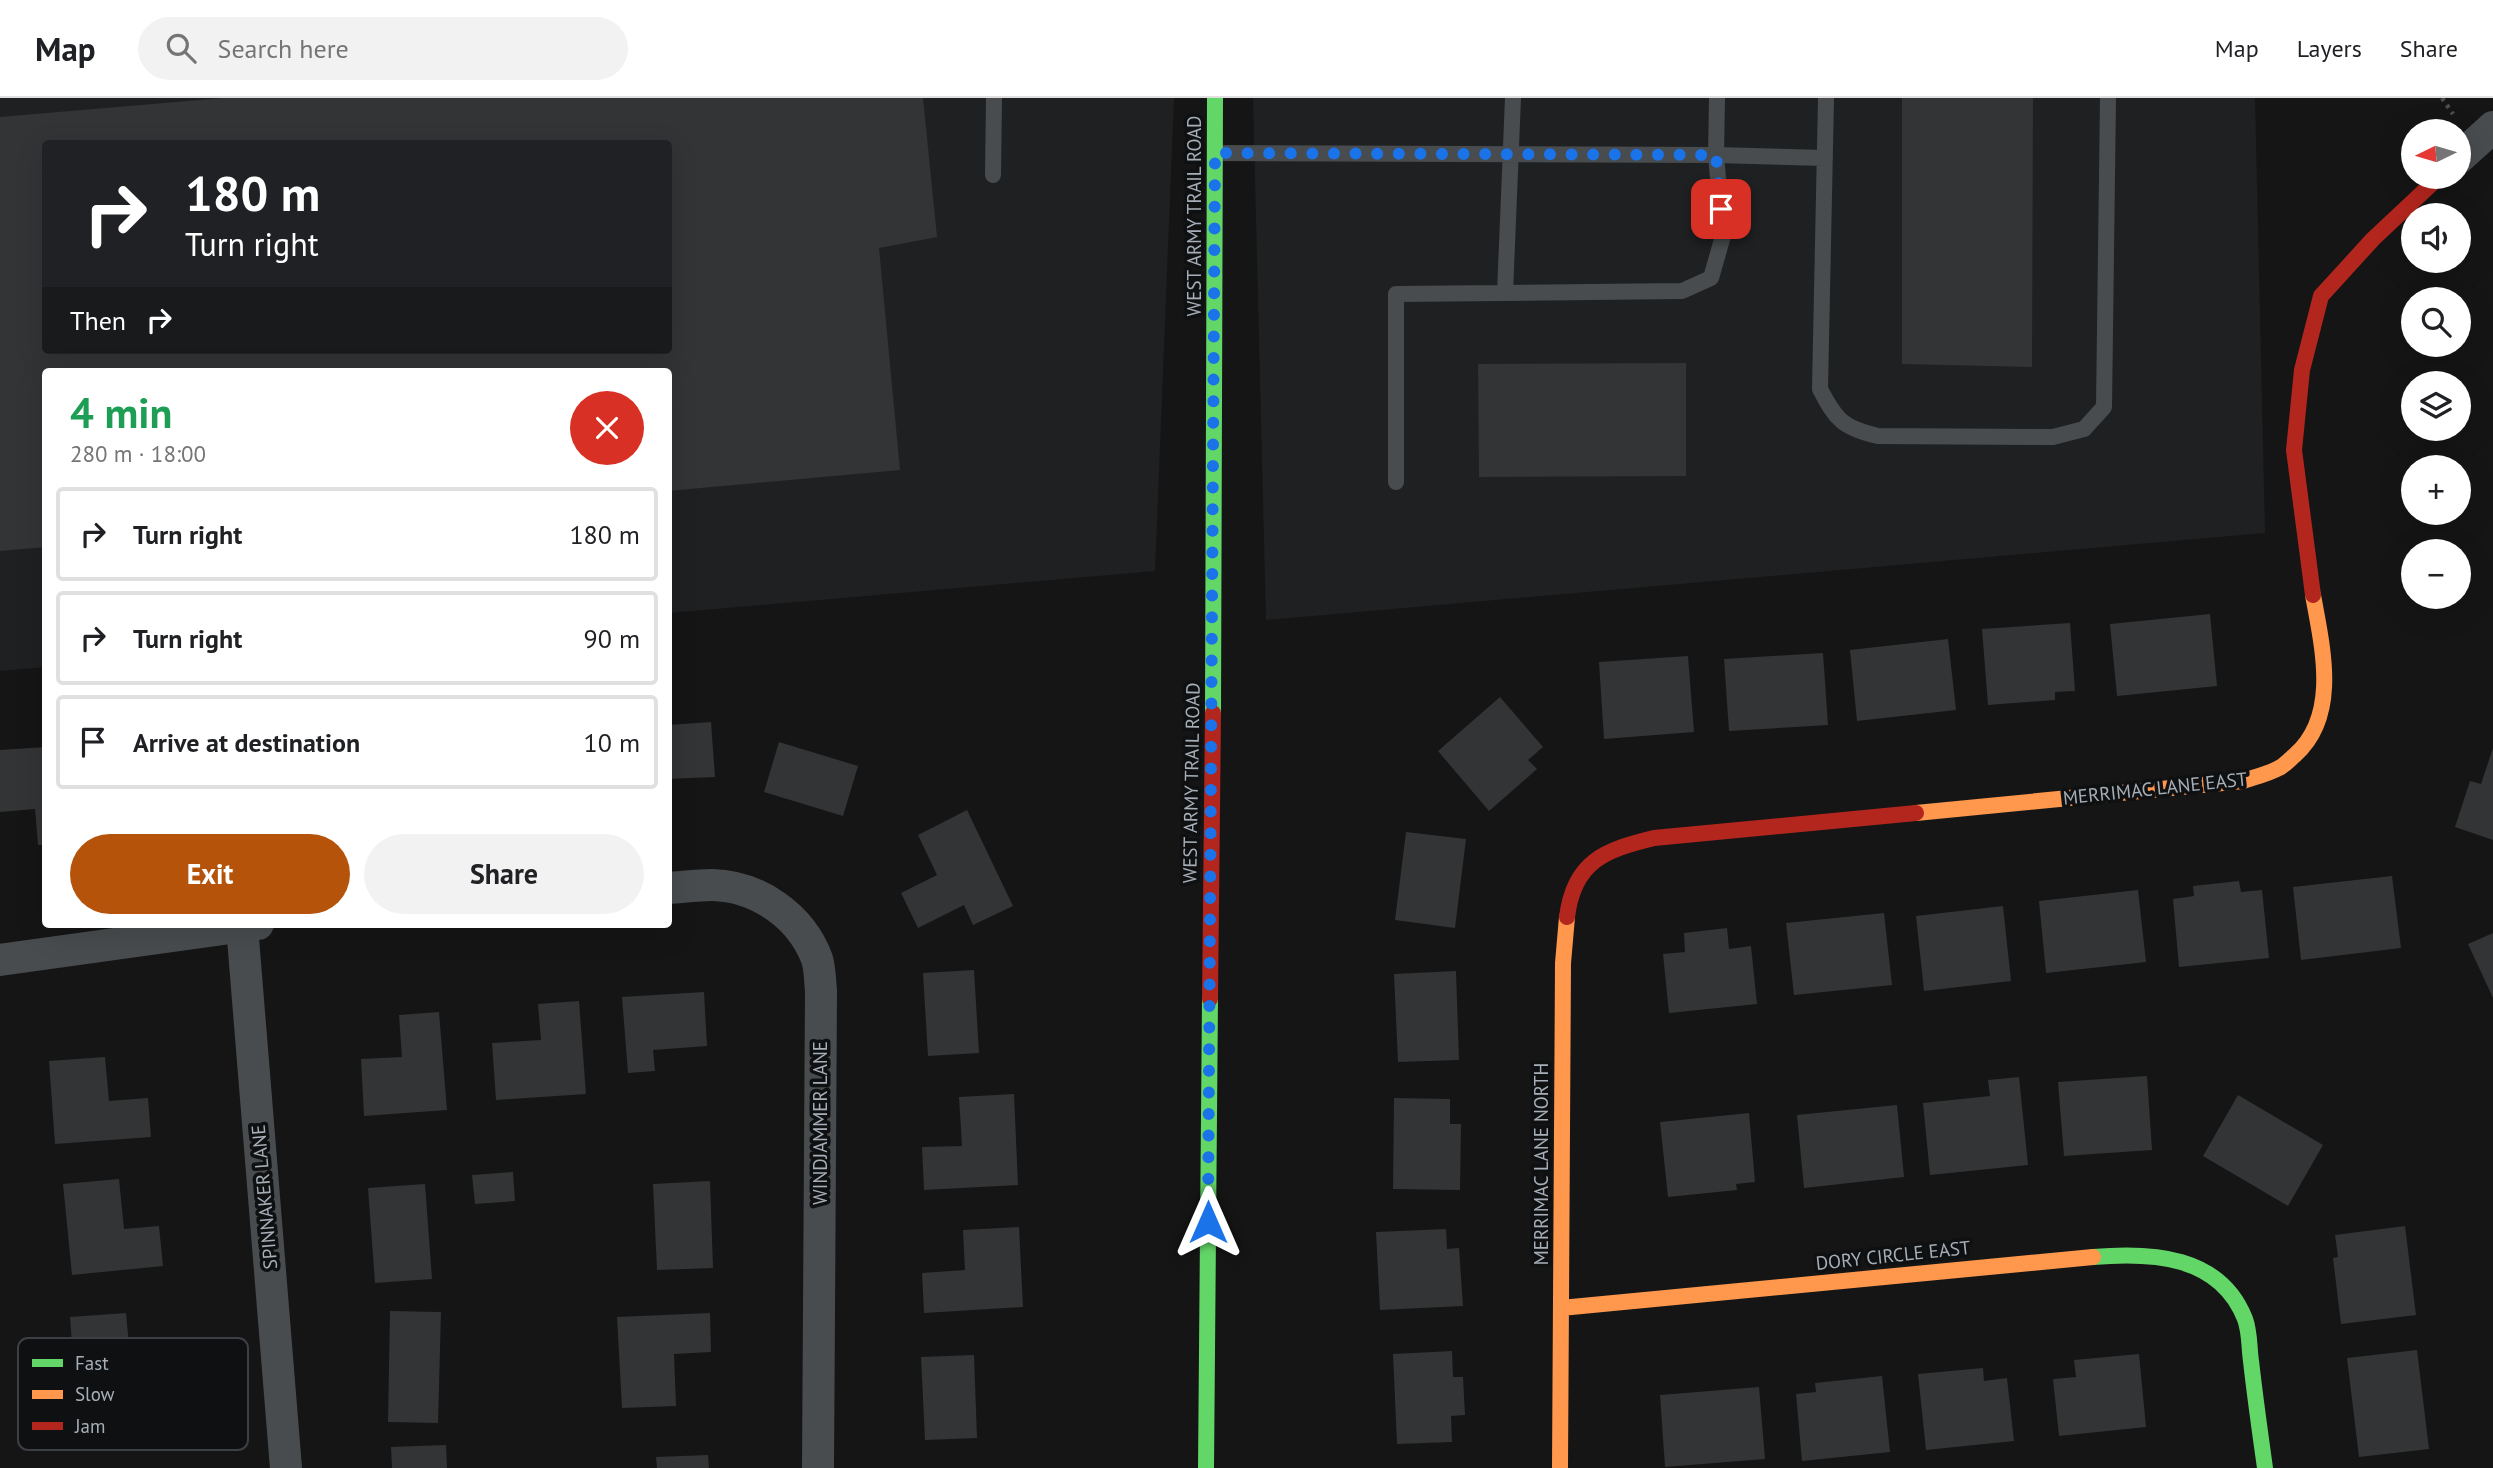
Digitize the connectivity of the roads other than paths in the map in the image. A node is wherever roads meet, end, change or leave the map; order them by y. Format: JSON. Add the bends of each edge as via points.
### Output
{"nodes":[{"id":1,"x":994,"y":98,"type":"edge"},
{"id":2,"x":1215,"y":98,"type":"edge"},
{"id":3,"x":1513,"y":98,"type":"edge"},
{"id":4,"x":1717,"y":98,"type":"edge"},
{"id":5,"x":1826,"y":98,"type":"edge"},
{"id":6,"x":2108,"y":98,"type":"edge"},
{"id":7,"x":2493,"y":127,"type":"edge"},
{"id":8,"x":2471,"y":147,"type":"edge"},
{"id":9,"x":1215,"y":153,"type":"junction"},
{"id":10,"x":1511,"y":154,"type":"junction"},
{"id":11,"x":1716,"y":155,"type":"junction"},
{"id":12,"x":1825,"y":158,"type":"junction"},
{"id":13,"x":993,"y":175,"type":"dead end"},
{"id":14,"x":2426,"y":189,"type":"edge"},
{"id":15,"x":1505,"y":293,"type":"junction"},
{"id":16,"x":1396,"y":482,"type":"dead end"},
{"id":17,"x":1588,"y":865,"type":"joint"},
{"id":18,"x":672,"y":888,"type":"edge"},
{"id":19,"x":229,"y":928,"type":"edge"},
{"id":20,"x":250,"y":928,"type":"edge"},
{"id":21,"x":0,"y":960,"type":"edge"},
{"id":22,"x":1561,"y":1308,"type":"junction"},
{"id":23,"x":286,"y":1468,"type":"edge"},
{"id":24,"x":818,"y":1468,"type":"edge"},
{"id":25,"x":1206,"y":1468,"type":"edge"},
{"id":26,"x":1560,"y":1468,"type":"edge"},
{"id":27,"x":2265,"y":1468,"type":"edge"}],
"edges":[{"from":1,"to":13,"type":"lane"},
{"from":2,"to":9,"type":"street","name":"WEST ARMY TRAIL ROAD"},
{"from":3,"to":10,"type":"lane"},
{"from":4,"to":11,"type":"lane"},
{"from":5,"to":12,"type":"lane"},
{"from":6,"to":12,"type":"lane","via":[[2104,407],[2084,429],[2053,437],[1878,436],[1853,430],[1835,416],[1821,389]]},
{"from":7,"to":8,"type":"street"},
{"from":9,"to":10,"type":"lane"},
{"from":9,"to":25,"type":"street","name":"WEST ARMY TRAIL ROAD"},
{"from":10,"to":11,"type":"lane"},
{"from":10,"to":15,"type":"lane"},
{"from":11,"to":12,"type":"lane"},
{"from":11,"to":15,"type":"lane","via":[[1723,236],[1711,278],[1682,291]]},
{"from":14,"to":17,"type":"street","name":"MERRIMAC LANE EAST","via":[[2321,296],[2302,370],[2294,450],[2324,660],[2323,697],[2319,720],[2304,747],[2280,768],[2243,782],[1654,838],[1623,844]]},
{"from":15,"to":16,"type":"lane","via":[[1396,294]]},
{"from":17,"to":22,"type":"street","name":"MERRIMAC LANE NORTH","via":[[1570,894],[1564,952]]},
{"from":18,"to":24,"type":"street","name":"WINDJAMMER LANE","via":[[713,885],[742,889],[765,900],[790,916],[807,936],[818,962]]},
{"from":19,"to":21,"type":"street"},
{"from":20,"to":23,"type":"street","name":"SPINNAKER LANE"},
{"from":22,"to":26,"type":"street","name":"MERRIMAC LANE NORTH"},
{"from":22,"to":27,"type":"street","name":"DORY CIRCLE EAST","via":[[2116,1255],[2148,1254],[2191,1263],[2221,1285],[2244,1316]]}]}
